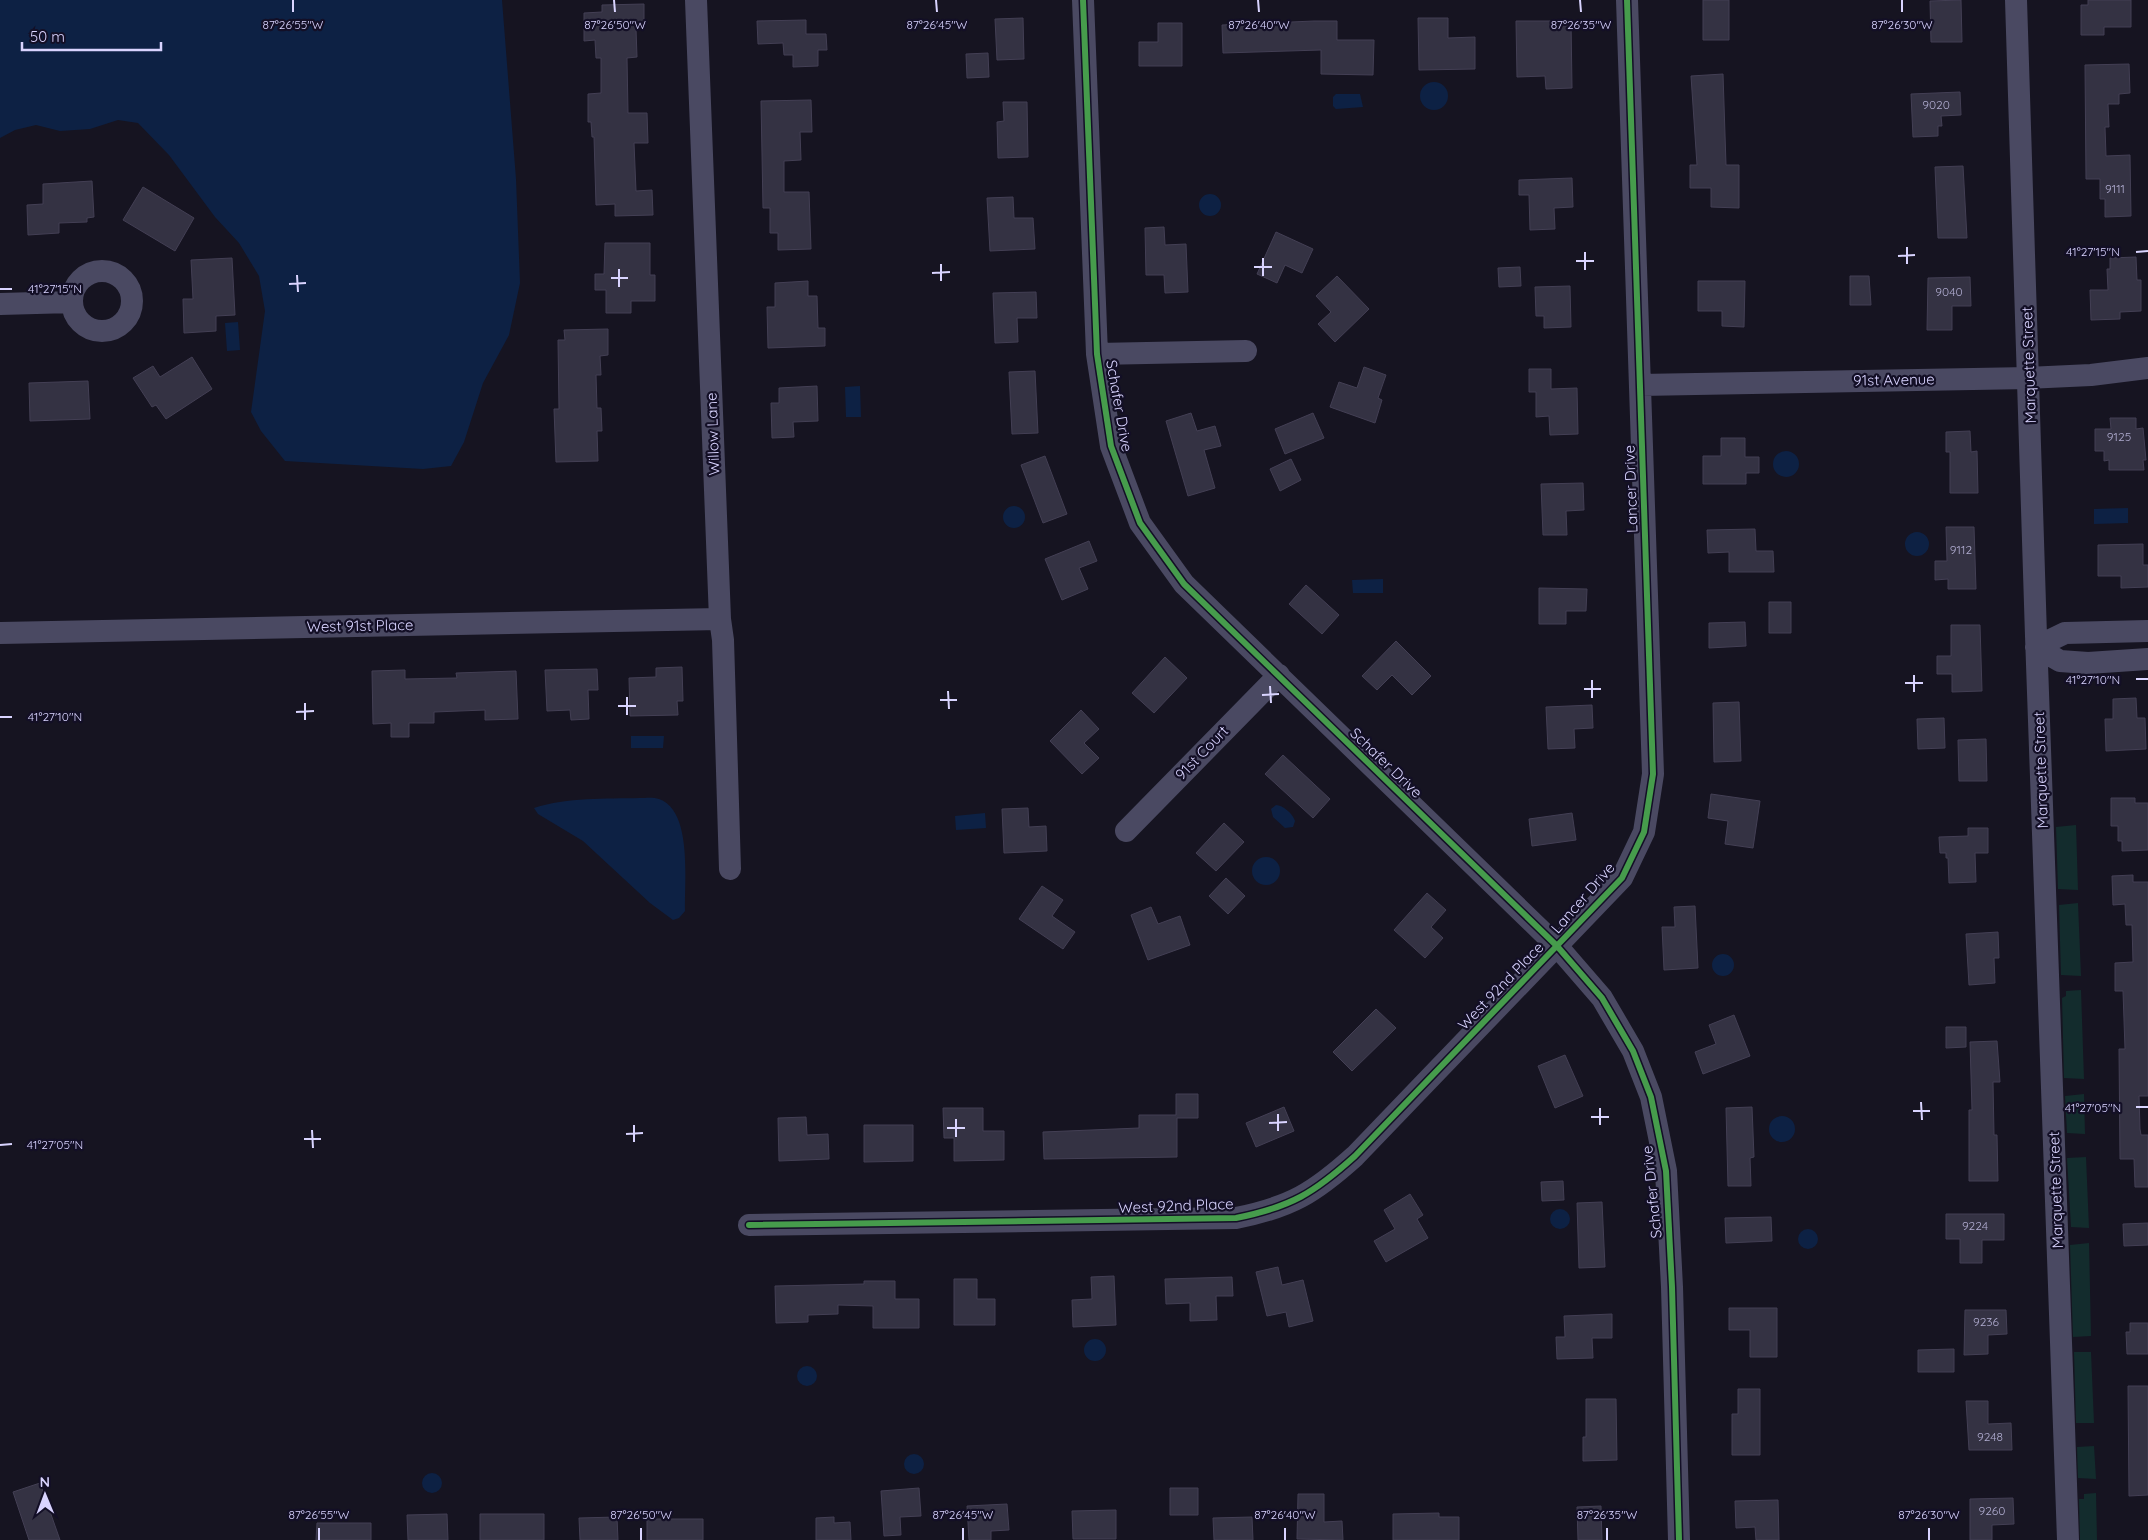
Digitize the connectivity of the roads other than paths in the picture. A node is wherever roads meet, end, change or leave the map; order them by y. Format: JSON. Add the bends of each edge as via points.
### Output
{"nodes":[{"id":1,"x":696,"y":0,"type":"edge"},
{"id":2,"x":1084,"y":0,"type":"edge"},
{"id":3,"x":1627,"y":0,"type":"edge"},
{"id":4,"x":2016,"y":0,"type":"edge"},
{"id":5,"x":72,"y":302,"type":"dead end"},
{"id":6,"x":0,"y":304,"type":"edge"},
{"id":7,"x":1246,"y":351,"type":"dead end"},
{"id":8,"x":1097,"y":354,"type":"junction"},
{"id":9,"x":2148,"y":368,"type":"edge"},
{"id":10,"x":2029,"y":378,"type":"junction"},
{"id":11,"x":1640,"y":385,"type":"junction"},
{"id":12,"x":720,"y":619,"type":"junction"},
{"id":13,"x":2148,"y":631,"type":"edge"},
{"id":14,"x":0,"y":633,"type":"edge"},
{"id":15,"x":2036,"y":647,"type":"junction"},
{"id":16,"x":2148,"y":659,"type":"edge"},
{"id":17,"x":1279,"y":675,"type":"junction"},
{"id":18,"x":1126,"y":831,"type":"dead end"},
{"id":19,"x":730,"y":869,"type":"dead end"},
{"id":20,"x":1557,"y":946,"type":"junction"},
{"id":21,"x":750,"y":1225,"type":"dead end"},
{"id":22,"x":1679,"y":1540,"type":"edge"},
{"id":23,"x":2068,"y":1540,"type":"edge"}],
"edges":[{"from":1,"to":12,"type":"street","name":"Willow Lane"},
{"from":2,"to":8,"type":"street","name":"Schafer Drive"},
{"from":3,"to":11,"type":"street","name":"Lancer Drive"},
{"from":4,"to":10,"type":"street","name":"Marquette Street"},
{"from":5,"to":6,"type":"street"},
{"from":7,"to":8,"type":"street"},
{"from":8,"to":17,"type":"street","name":"Schafer Drive","via":[[1111,446],[1140,523],[1184,584]]},
{"from":9,"to":10,"type":"street","name":"91st Avenue"},
{"from":10,"to":11,"type":"street","name":"91st Avenue"},
{"from":10,"to":15,"type":"street","name":"Marquette Street"},
{"from":11,"to":20,"type":"street","name":"Lancer Drive","via":[[1654,774],[1644,832],[1622,878]]},
{"from":12,"to":14,"type":"street","name":"West 91st Place"},
{"from":12,"to":19,"type":"street","name":"Willow Lane"},
{"from":13,"to":15,"type":"street","via":[[2064,633]]},
{"from":15,"to":16,"type":"street","via":[[2060,661],[2088,663]]},
{"from":15,"to":23,"type":"street","name":"Marquette Street"},
{"from":17,"to":18,"type":"street","name":"91st Court"},
{"from":17,"to":20,"type":"street","name":"Schafer Drive"},
{"from":20,"to":21,"type":"street","name":"West 92nd Place","via":[[1355,1156],[1324,1184],[1287,1204],[1236,1218]]},
{"from":20,"to":22,"type":"street","name":"Schafer Drive","via":[[1602,998],[1633,1051],[1652,1097],[1666,1181]]}]}
